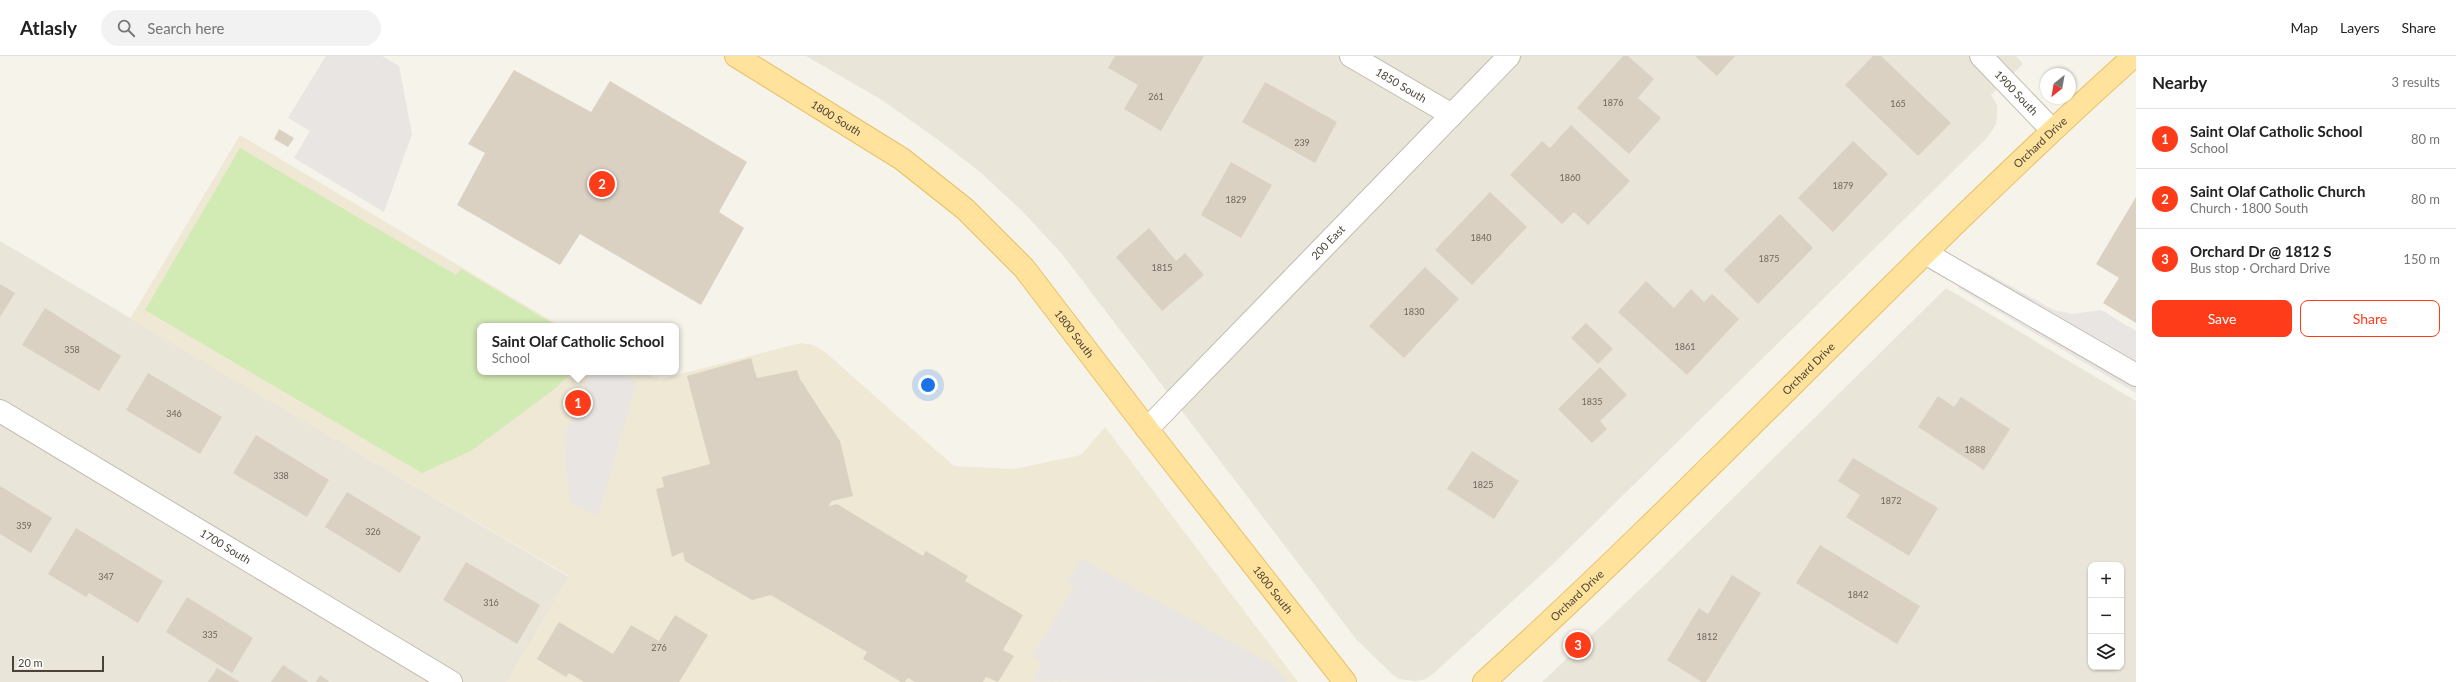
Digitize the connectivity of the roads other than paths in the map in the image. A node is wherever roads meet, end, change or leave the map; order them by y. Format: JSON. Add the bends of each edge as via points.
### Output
{"nodes":[{"id":1,"x":736,"y":56,"type":"edge"},
{"id":2,"x":1351,"y":56,"type":"edge"},
{"id":3,"x":1509,"y":56,"type":"edge"},
{"id":4,"x":1981,"y":56,"type":"edge"},
{"id":5,"x":2134,"y":56,"type":"edge"},
{"id":6,"x":1452,"y":115,"type":"junction"},
{"id":7,"x":2052,"y":130,"type":"junction"},
{"id":8,"x":1927,"y":254,"type":"junction"},
{"id":9,"x":2136,"y":375,"type":"edge"},
{"id":10,"x":0,"y":411,"type":"edge"},
{"id":11,"x":1147,"y":429,"type":"junction"},
{"id":12,"x":451,"y":682,"type":"edge"},
{"id":13,"x":1345,"y":682,"type":"edge"},
{"id":14,"x":1484,"y":682,"type":"edge"}],
"edges":[{"from":1,"to":11,"type":"main road","name":"1800 South","via":[[913,167],[965,209],[1024,268]]},
{"from":2,"to":6,"type":"street","name":"1850 South"},
{"from":3,"to":6,"type":"street","name":"200 East"},
{"from":4,"to":7,"type":"street","name":"1900 South"},
{"from":5,"to":7,"type":"main road","name":"Orchard Drive"},
{"from":6,"to":11,"type":"street","name":"200 East"},
{"from":7,"to":8,"type":"main road","name":"Orchard Drive"},
{"from":8,"to":9,"type":"street"},
{"from":8,"to":14,"type":"main road","name":"Orchard Drive","via":[[1616,560]]},
{"from":10,"to":12,"type":"street","name":"1700 South"},
{"from":11,"to":13,"type":"main road","name":"1800 South"}]}
